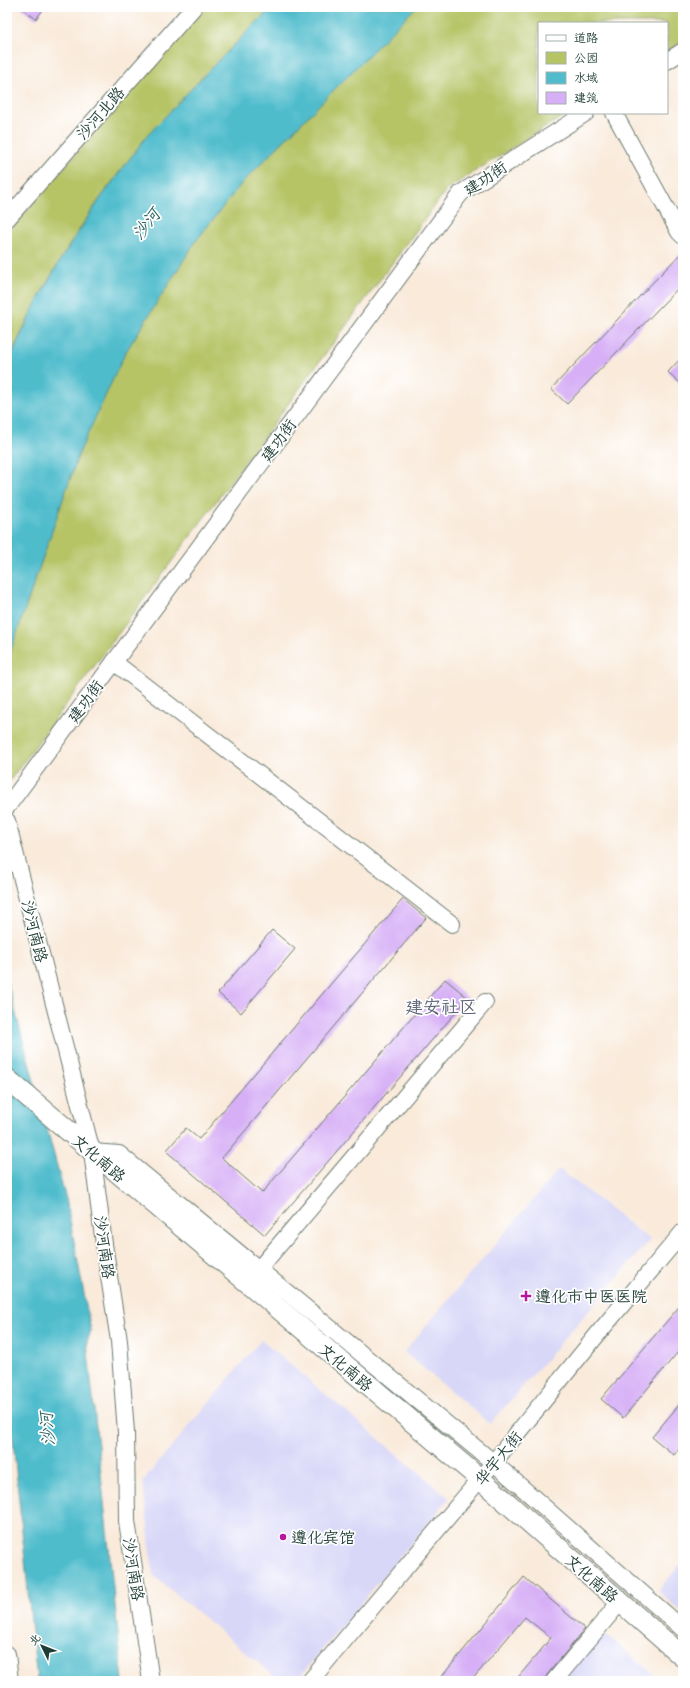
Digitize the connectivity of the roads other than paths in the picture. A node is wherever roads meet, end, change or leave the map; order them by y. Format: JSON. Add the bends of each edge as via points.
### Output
{"nodes":[{"id":1,"x":194,"y":7,"type":"edge"},
{"id":2,"x":683,"y":51,"type":"edge"},
{"id":3,"x":668,"y":60,"type":"edge"},
{"id":4,"x":584,"y":114,"type":"edge"},
{"id":5,"x":615,"y":114,"type":"edge"},
{"id":6,"x":7,"y":219,"type":"edge"},
{"id":7,"x":683,"y":236,"type":"edge"},
{"id":8,"x":114,"y":662,"type":"junction"},
{"id":9,"x":7,"y":807,"type":"edge"},
{"id":10,"x":7,"y":821,"type":"edge"},
{"id":11,"x":452,"y":924,"type":"dead end"},
{"id":12,"x":485,"y":1002,"type":"dead end"},
{"id":13,"x":7,"y":1079,"type":"edge"},
{"id":14,"x":92,"y":1152,"type":"junction"},
{"id":15,"x":683,"y":1232,"type":"edge"},
{"id":16,"x":247,"y":1283,"type":"junction"},
{"id":17,"x":494,"y":1463,"type":"junction"},
{"id":18,"x":480,"y":1479,"type":"junction"},
{"id":19,"x":620,"y":1602,"type":"junction"},
{"id":20,"x":683,"y":1630,"type":"edge"},
{"id":21,"x":7,"y":1654,"type":"edge"},
{"id":22,"x":683,"y":1657,"type":"edge"},
{"id":23,"x":10,"y":1681,"type":"edge"},
{"id":24,"x":151,"y":1681,"type":"edge"},
{"id":25,"x":310,"y":1681,"type":"edge"},
{"id":26,"x":554,"y":1681,"type":"edge"}],
"edges":[{"from":1,"to":6,"type":"street","name":"沙河北路"},
{"from":2,"to":3,"type":"street"},
{"from":4,"to":8,"type":"street","name":"建功街","via":[[461,193]]},
{"from":5,"to":7,"type":"street"},
{"from":8,"to":9,"type":"street","name":"建功街"},
{"from":8,"to":11,"type":"street"},
{"from":10,"to":14,"type":"street","name":"沙河南路"},
{"from":12,"to":16,"type":"street"},
{"from":13,"to":14,"type":"main road","name":"文化南路"},
{"from":14,"to":16,"type":"main road","name":"文化南路"},
{"from":14,"to":17,"type":"street","via":[[119,1154]]},
{"from":14,"to":24,"type":"street","name":"沙河南路","via":[[119,1341],[126,1432],[127,1521]]},
{"from":15,"to":17,"type":"street","name":"华宇大街"},
{"from":16,"to":18,"type":"main road","name":"文化南路"},
{"from":17,"to":18,"type":"street","name":"华宇大街"},
{"from":17,"to":20,"type":"street"},
{"from":18,"to":19,"type":"main road","name":"文化南路"},
{"from":18,"to":25,"type":"street","name":"华宇大街"},
{"from":19,"to":22,"type":"main road","name":"文化南路"},
{"from":19,"to":26,"type":"street"},
{"from":21,"to":23,"type":"street"}]}
